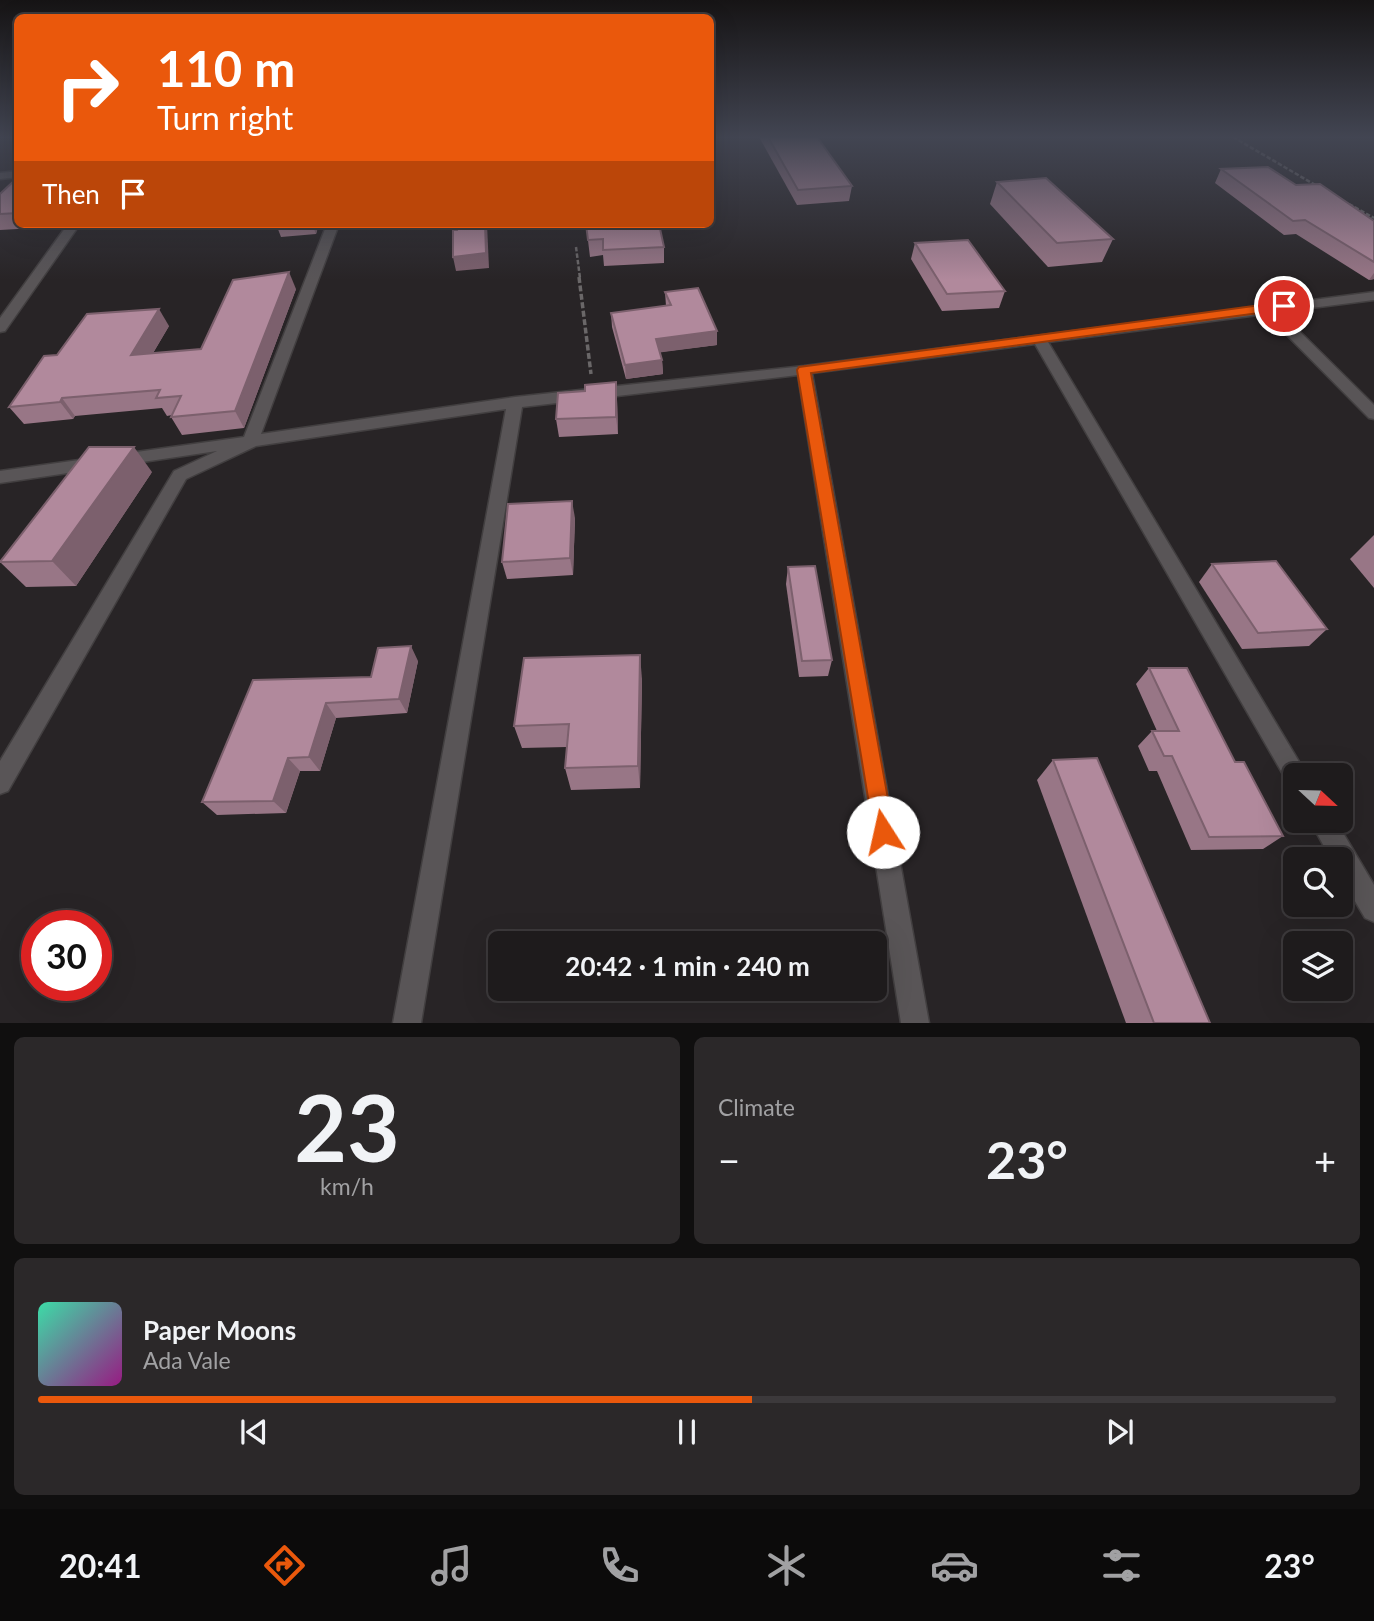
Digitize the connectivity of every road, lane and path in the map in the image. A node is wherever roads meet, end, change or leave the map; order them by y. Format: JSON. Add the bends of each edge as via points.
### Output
{"nodes":[{"id":1,"x":1316,"y":185,"type":"edge"},
{"id":2,"x":1327,"y":191,"type":"edge"},
{"id":3,"x":1339,"y":198,"type":"edge"},
{"id":4,"x":1374,"y":219,"type":"edge"},
{"id":5,"x":71,"y":228,"type":"edge"},
{"id":6,"x":331,"y":228,"type":"edge"},
{"id":7,"x":576,"y":247,"type":"dead end"},
{"id":8,"x":1374,"y":296,"type":"edge"},
{"id":9,"x":1268,"y":308,"type":"junction"},
{"id":10,"x":0,"y":328,"type":"edge"},
{"id":11,"x":1039,"y":339,"type":"junction"},
{"id":12,"x":804,"y":370,"type":"junction"},
{"id":13,"x":594,"y":392,"type":"junction"},
{"id":14,"x":515,"y":402,"type":"junction"},
{"id":15,"x":1374,"y":414,"type":"edge"},
{"id":16,"x":250,"y":443,"type":"junction"},
{"id":17,"x":0,"y":477,"type":"edge"},
{"id":18,"x":1289,"y":763,"type":"edge"},
{"id":19,"x":0,"y":783,"type":"edge"},
{"id":20,"x":1329,"y":833,"type":"edge"},
{"id":21,"x":1374,"y":909,"type":"edge"},
{"id":22,"x":407,"y":1023,"type":"edge"},
{"id":23,"x":915,"y":1023,"type":"edge"}],
"edges":[{"from":1,"to":2,"type":"path"},
{"from":3,"to":4,"type":"path"},
{"from":5,"to":10,"type":"street"},
{"from":6,"to":16,"type":"street"},
{"from":7,"to":13,"type":"path"},
{"from":8,"to":9,"type":"street"},
{"from":9,"to":11,"type":"street"},
{"from":9,"to":15,"type":"street"},
{"from":11,"to":12,"type":"street"},
{"from":11,"to":18,"type":"street"},
{"from":12,"to":13,"type":"street"},
{"from":12,"to":23,"type":"street"},
{"from":13,"to":14,"type":"street"},
{"from":14,"to":16,"type":"street"},
{"from":14,"to":22,"type":"street"},
{"from":16,"to":17,"type":"street"},
{"from":16,"to":19,"type":"street","via":[[180,475]]},
{"from":20,"to":21,"type":"street"}]}
